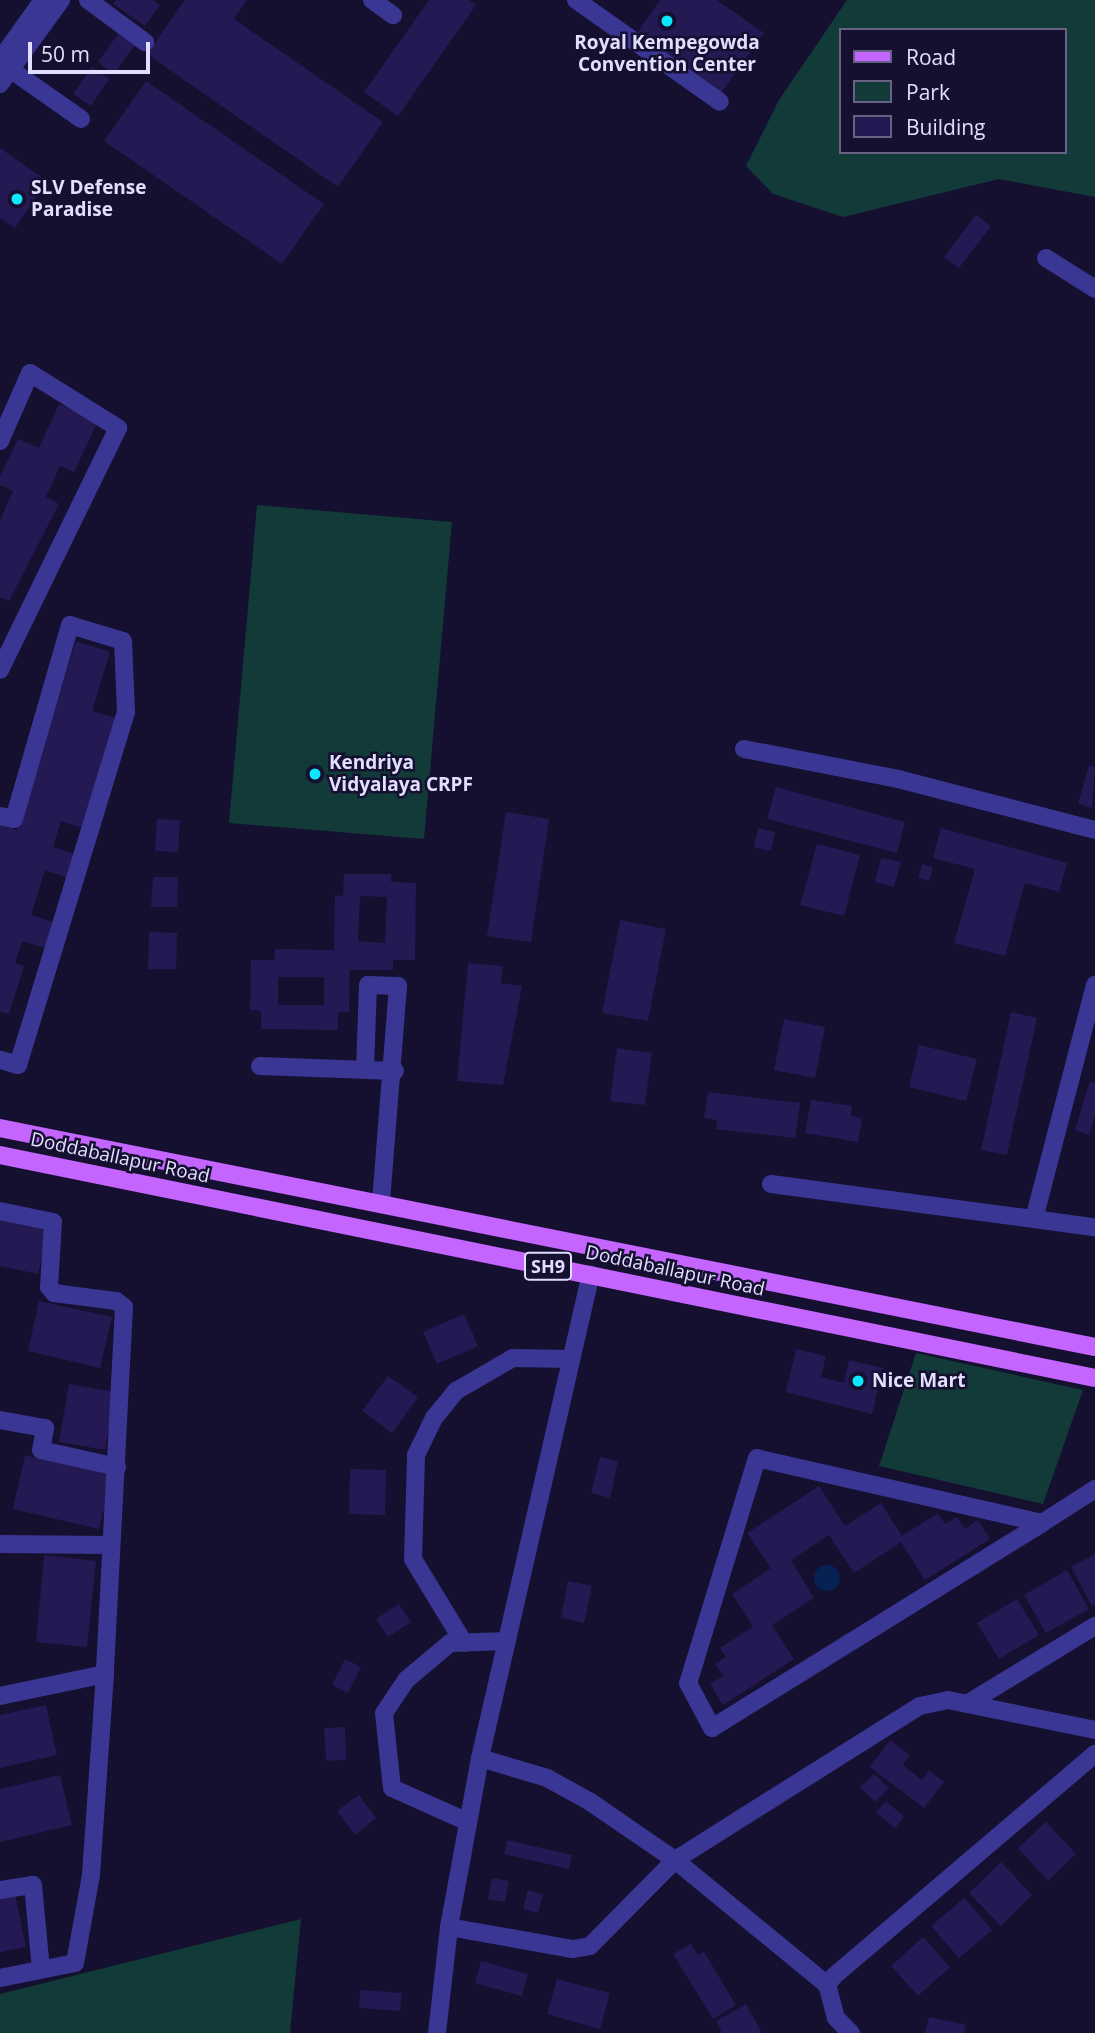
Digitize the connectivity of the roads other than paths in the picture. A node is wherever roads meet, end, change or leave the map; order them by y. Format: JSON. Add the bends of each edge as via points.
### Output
{"nodes":[{"id":1,"x":43,"y":0,"type":"edge"},
{"id":2,"x":61,"y":0,"type":"edge"},
{"id":3,"x":88,"y":0,"type":"edge"},
{"id":4,"x":372,"y":0,"type":"edge"},
{"id":5,"x":576,"y":0,"type":"edge"},
{"id":6,"x":393,"y":15,"type":"dead end"},
{"id":7,"x":145,"y":42,"type":"dead end"},
{"id":8,"x":3,"y":68,"type":"edge"},
{"id":9,"x":720,"y":102,"type":"dead end"},
{"id":10,"x":80,"y":119,"type":"dead end"},
{"id":11,"x":1046,"y":258,"type":"dead end"},
{"id":12,"x":1095,"y":289,"type":"edge"},
{"id":13,"x":0,"y":441,"type":"edge"},
{"id":14,"x":0,"y":670,"type":"edge"},
{"id":15,"x":744,"y":749,"type":"dead end"},
{"id":16,"x":0,"y":816,"type":"edge"},
{"id":17,"x":1095,"y":830,"type":"edge"},
{"id":18,"x":1095,"y":985,"type":"edge"},
{"id":19,"x":0,"y":1060,"type":"edge"},
{"id":20,"x":260,"y":1066,"type":"dead end"},
{"id":21,"x":365,"y":1070,"type":"junction"},
{"id":22,"x":395,"y":1071,"type":"junction"},
{"id":23,"x":0,"y":1128,"type":"edge"},
{"id":24,"x":0,"y":1155,"type":"edge"},
{"id":25,"x":771,"y":1184,"type":"dead end"},
{"id":26,"x":381,"y":1203,"type":"junction"},
{"id":27,"x":0,"y":1211,"type":"edge"},
{"id":28,"x":1034,"y":1219,"type":"junction"},
{"id":29,"x":1095,"y":1227,"type":"edge"},
{"id":30,"x":591,"y":1275,"type":"junction"},
{"id":31,"x":1095,"y":1347,"type":"edge"},
{"id":32,"x":571,"y":1359,"type":"junction"},
{"id":33,"x":1095,"y":1378,"type":"edge"},
{"id":34,"x":0,"y":1420,"type":"edge"},
{"id":35,"x":117,"y":1466,"type":"junction"},
{"id":36,"x":1095,"y":1489,"type":"edge"},
{"id":37,"x":1042,"y":1523,"type":"junction"},
{"id":38,"x":0,"y":1544,"type":"edge"},
{"id":39,"x":111,"y":1545,"type":"junction"},
{"id":40,"x":1095,"y":1626,"type":"edge"},
{"id":41,"x":507,"y":1641,"type":"junction"},
{"id":42,"x":464,"y":1643,"type":"junction"},
{"id":43,"x":105,"y":1674,"type":"junction"},
{"id":44,"x":0,"y":1696,"type":"edge"},
{"id":45,"x":967,"y":1704,"type":"junction"},
{"id":46,"x":1095,"y":1730,"type":"edge"},
{"id":47,"x":1095,"y":1754,"type":"edge"},
{"id":48,"x":480,"y":1758,"type":"junction"},
{"id":49,"x":468,"y":1822,"type":"junction"},
{"id":50,"x":675,"y":1860,"type":"junction"},
{"id":51,"x":0,"y":1891,"type":"edge"},
{"id":52,"x":449,"y":1927,"type":"junction"},
{"id":53,"x":41,"y":1970,"type":"junction"},
{"id":54,"x":0,"y":1978,"type":"edge"},
{"id":55,"x":827,"y":1985,"type":"junction"},
{"id":56,"x":437,"y":2033,"type":"edge"},
{"id":57,"x":851,"y":2033,"type":"edge"}],
"edges":[{"from":1,"to":8,"type":"street"},
{"from":2,"to":8,"type":"street"},
{"from":3,"to":7,"type":"street"},
{"from":4,"to":6,"type":"street"},
{"from":5,"to":9,"type":"street"},
{"from":8,"to":10,"type":"street"},
{"from":11,"to":12,"type":"street"},
{"from":13,"to":14,"type":"street","via":[[30,373],[118,428]]},
{"from":15,"to":17,"type":"street","via":[[898,779]]},
{"from":16,"to":19,"type":"street","via":[[14,819],[70,625],[122,641],[126,712],[18,1065]]},
{"from":18,"to":28,"type":"street"},
{"from":20,"to":21,"type":"street"},
{"from":21,"to":22,"type":"street"},
{"from":21,"to":22,"type":"street","via":[[368,985],[388,985],[398,986]]},
{"from":22,"to":26,"type":"street"},
{"from":23,"to":26,"type":"main road","name":"Doddaballapur Road","number":"SH9"},
{"from":24,"to":30,"type":"main road","name":"Doddaballapur Road","number":"SH9"},
{"from":25,"to":28,"type":"street"},
{"from":26,"to":31,"type":"main road","name":"Doddaballapur Road","number":"SH9"},
{"from":27,"to":35,"type":"street","via":[[52,1222],[49,1287],[54,1293],[116,1301],[124,1307]]},
{"from":28,"to":29,"type":"street"},
{"from":30,"to":32,"type":"street"},
{"from":30,"to":33,"type":"main road","name":"Doddaballapur Road","number":"SH9"},
{"from":32,"to":41,"type":"street"},
{"from":32,"to":42,"type":"street","via":[[513,1358],[456,1391],[434,1418],[416,1455],[413,1559]]},
{"from":34,"to":35,"type":"street","via":[[45,1428],[41,1450]]},
{"from":35,"to":39,"type":"street"},
{"from":36,"to":37,"type":"street"},
{"from":37,"to":37,"type":"street","via":[[712,1728],[688,1683],[757,1458]]},
{"from":38,"to":39,"type":"street"},
{"from":39,"to":43,"type":"street"},
{"from":40,"to":45,"type":"street"},
{"from":41,"to":42,"type":"street"},
{"from":41,"to":48,"type":"street"},
{"from":42,"to":49,"type":"street","via":[[450,1643],[407,1680],[384,1713],[392,1788]]},
{"from":43,"to":44,"type":"street"},
{"from":43,"to":53,"type":"street","via":[[91,1875],[75,1963]]},
{"from":45,"to":46,"type":"street"},
{"from":45,"to":50,"type":"street","via":[[948,1700],[920,1706]]},
{"from":47,"to":55,"type":"street"},
{"from":48,"to":49,"type":"street"},
{"from":48,"to":50,"type":"street","via":[[547,1778]]},
{"from":49,"to":52,"type":"street"},
{"from":50,"to":52,"type":"street","via":[[590,1946],[573,1949]]},
{"from":50,"to":55,"type":"street"},
{"from":51,"to":53,"type":"street","via":[[33,1885]]},
{"from":52,"to":56,"type":"street"},
{"from":53,"to":54,"type":"street"},
{"from":55,"to":57,"type":"street","via":[[836,2018]]}]}
